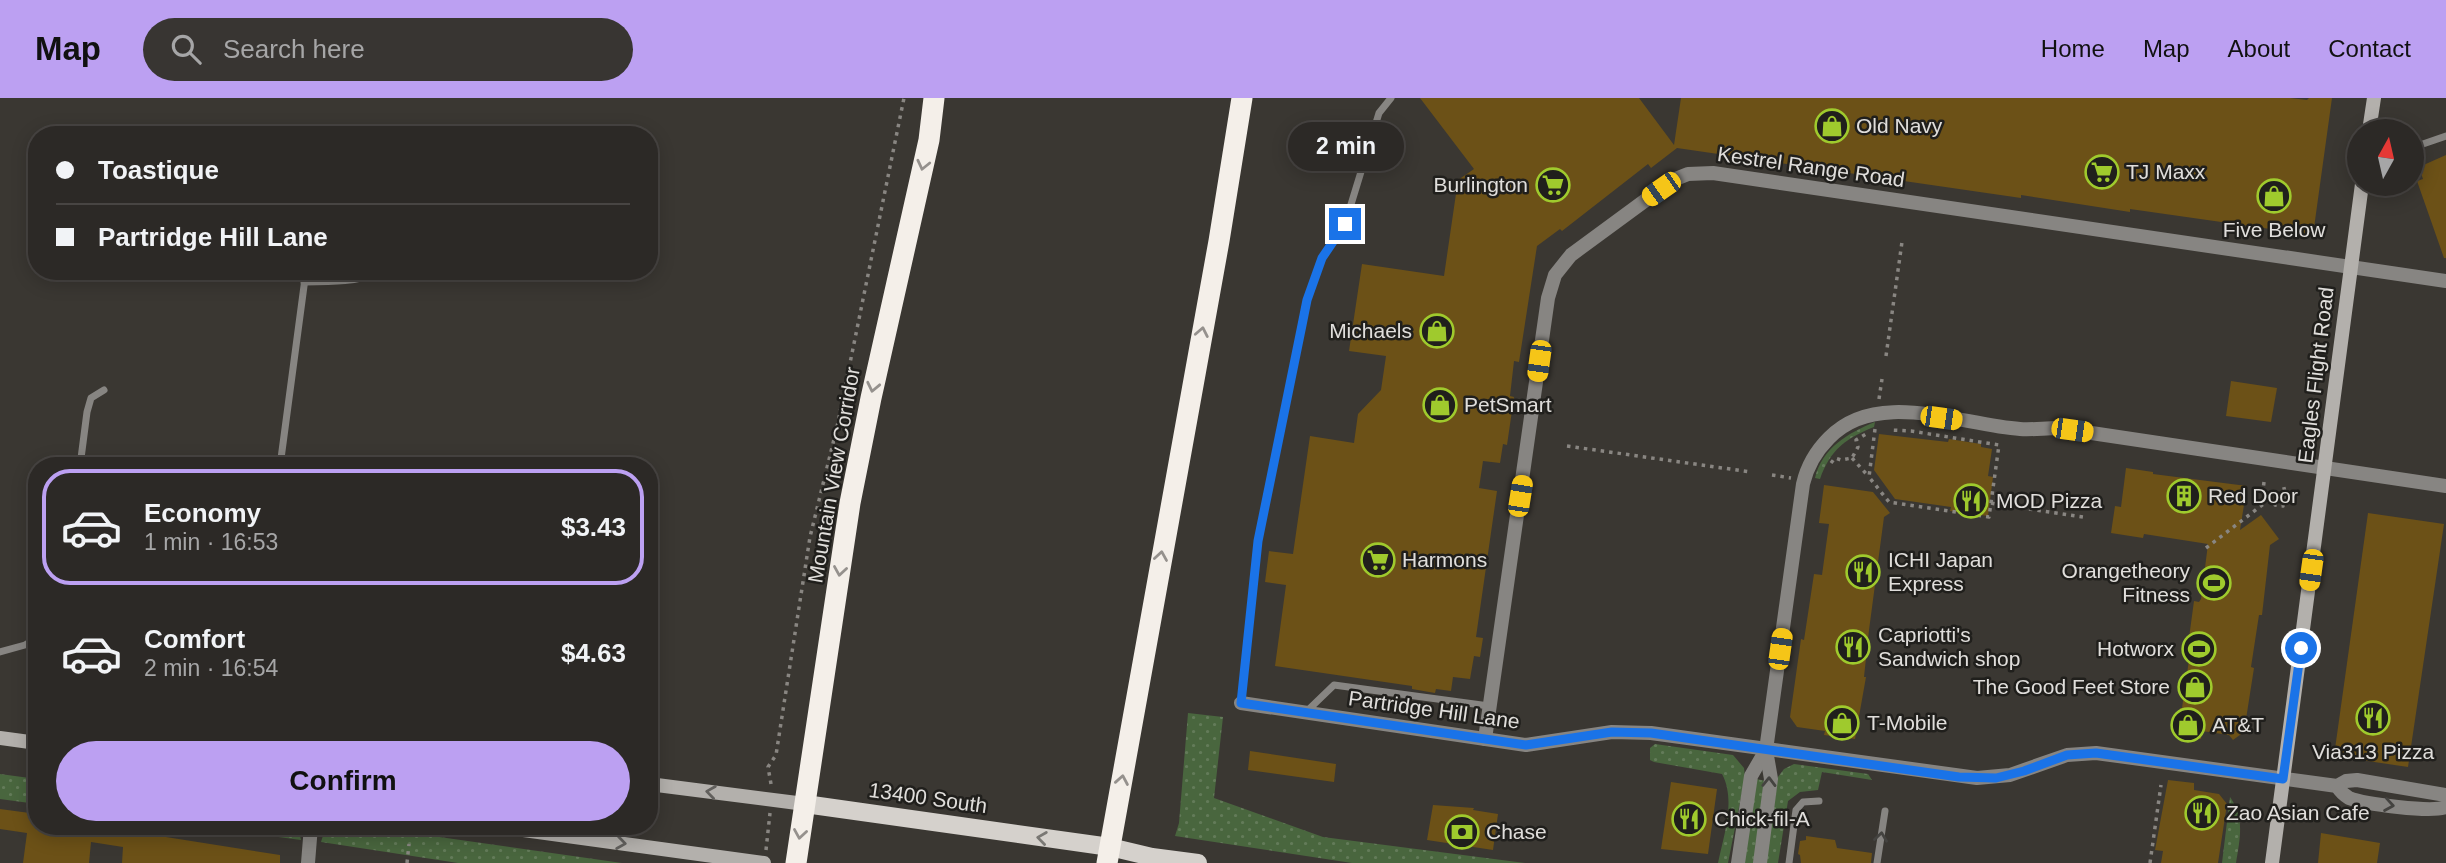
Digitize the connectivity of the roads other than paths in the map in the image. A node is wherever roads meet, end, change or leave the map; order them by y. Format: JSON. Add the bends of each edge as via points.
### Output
{"nodes":[{"id":1,"x":934,"y":98,"type":"edge"},
{"id":2,"x":1242,"y":98,"type":"edge"},
{"id":3,"x":1391,"y":98,"type":"edge"},
{"id":4,"x":2373,"y":98,"type":"edge"},
{"id":5,"x":2370,"y":119,"type":"edge"},
{"id":6,"x":2446,"y":136,"type":"edge"},
{"id":7,"x":2424,"y":144,"type":"edge"},
{"id":8,"x":2360,"y":196,"type":"edge"},
{"id":9,"x":2351,"y":268,"type":"junction"},
{"id":10,"x":355,"y":280,"type":"edge"},
{"id":11,"x":2446,"y":281,"type":"edge"},
{"id":12,"x":304,"y":282,"type":"joint"},
{"id":13,"x":104,"y":390,"type":"dead end"},
{"id":14,"x":81,"y":457,"type":"edge"},
{"id":15,"x":281,"y":457,"type":"edge"},
{"id":16,"x":2325,"y":466,"type":"junction"},
{"id":17,"x":2446,"y":486,"type":"edge"},
{"id":18,"x":28,"y":643,"type":"edge"},
{"id":19,"x":0,"y":652,"type":"edge"},
{"id":20,"x":1241,"y":703,"type":"joint"},
{"id":21,"x":1489,"y":706,"type":"junction"},
{"id":22,"x":1306,"y":713,"type":"junction"},
{"id":23,"x":0,"y":738,"type":"edge"},
{"id":24,"x":1485,"y":739,"type":"junction"},
{"id":25,"x":28,"y":742,"type":"edge"},
{"id":26,"x":1766,"y":750,"type":"junction"},
{"id":27,"x":2283,"y":779,"type":"junction"},
{"id":28,"x":658,"y":785,"type":"edge"},
{"id":29,"x":2337,"y":786,"type":"junction"},
{"id":30,"x":2446,"y":795,"type":"edge"},
{"id":31,"x":1819,"y":801,"type":"dead end"},
{"id":32,"x":805,"y":804,"type":"junction"},
{"id":33,"x":2446,"y":807,"type":"edge"},
{"id":34,"x":1885,"y":811,"type":"dead end"},
{"id":35,"x":310,"y":835,"type":"edge"},
{"id":36,"x":572,"y":835,"type":"edge"},
{"id":37,"x":1108,"y":855,"type":"edge"},
{"id":38,"x":765,"y":857,"type":"edge"},
{"id":39,"x":308,"y":863,"type":"edge"},
{"id":40,"x":796,"y":863,"type":"edge"},
{"id":41,"x":1198,"y":863,"type":"edge"},
{"id":42,"x":1738,"y":863,"type":"edge"},
{"id":43,"x":1760,"y":863,"type":"edge"},
{"id":44,"x":1789,"y":863,"type":"edge"},
{"id":45,"x":1877,"y":863,"type":"edge"},
{"id":46,"x":2272,"y":863,"type":"edge"}],
"edges":[{"from":1,"to":32,"type":"highway","name":"Mountain View Corridor","one_way":true,"via":[[929,140],[850,503]]},
{"from":37,"to":2,"type":"highway","one_way":true},
{"from":3,"to":20,"type":"lane","name":"Partridge Hill Lane","via":[[1379,113],[1345,224],[1322,258],[1307,300],[1258,541]]},
{"from":4,"to":5,"type":"main road"},
{"from":6,"to":7,"type":"lane"},
{"from":8,"to":9,"type":"main road","name":"Eagles Flight Road"},
{"from":9,"to":11,"type":"street","name":"Kestrel Range Road"},
{"from":9,"to":16,"type":"main road","name":"Eagles Flight Road"},
{"from":9,"to":21,"type":"street","name":"Kestrel Range Road","via":[[1713,173],[1673,180],[1571,255],[1555,275]]},
{"from":10,"to":12,"type":"lane"},
{"from":12,"to":15,"type":"lane"},
{"from":13,"to":14,"type":"lane","via":[[91,398]]},
{"from":16,"to":17,"type":"street"},
{"from":16,"to":26,"type":"street","via":[[2058,428],[2021,429],[1898,412],[1877,412],[1848,422],[1824,443],[1804,480]]},
{"from":16,"to":27,"type":"main road","name":"Eagles Flight Road"},
{"from":18,"to":19,"type":"lane"},
{"from":20,"to":22,"type":"street","name":"Partridge Hill Lane"},
{"from":21,"to":22,"type":"lane","via":[[1334,685]]},
{"from":21,"to":24,"type":"street","name":"Kestrel Range Road"},
{"from":22,"to":24,"type":"street","name":"Partridge Hill Lane"},
{"from":23,"to":25,"type":"main road"},
{"from":24,"to":26,"type":"street","name":"Partridge Hill Lane","via":[[1535,745],[1623,731]]},
{"from":26,"to":27,"type":"street","name":"Partridge Hill Lane","via":[[1978,779],[2010,775],[2067,755],[2096,753]]},
{"from":26,"to":42,"type":"street","via":[[1751,776]]},
{"from":43,"to":26,"type":"street","one_way":true,"via":[[1771,779]]},
{"from":27,"to":29,"type":"street","name":"Partridge Hill Lane"},
{"from":27,"to":46,"type":"main road","name":"Eagles Flight Road"},
{"from":32,"to":28,"type":"main road","name":"13400 South","one_way":true},
{"from":29,"to":30,"type":"street","via":[[2357,780]]},
{"from":29,"to":33,"type":"street","one_way":true,"via":[[2356,799],[2429,810]]},
{"from":31,"to":44,"type":"lane","via":[[1803,802],[1796,810]]},
{"from":37,"to":32,"type":"main road","name":"13400 South","one_way":true},
{"from":32,"to":40,"type":"highway","name":"Mountain View Corridor","one_way":true},
{"from":45,"to":34,"type":"lane","one_way":true},
{"from":35,"to":39,"type":"street"},
{"from":36,"to":38,"type":"main road","one_way":true},
{"from":37,"to":41,"type":"main road","name":"13400 South"}]}
